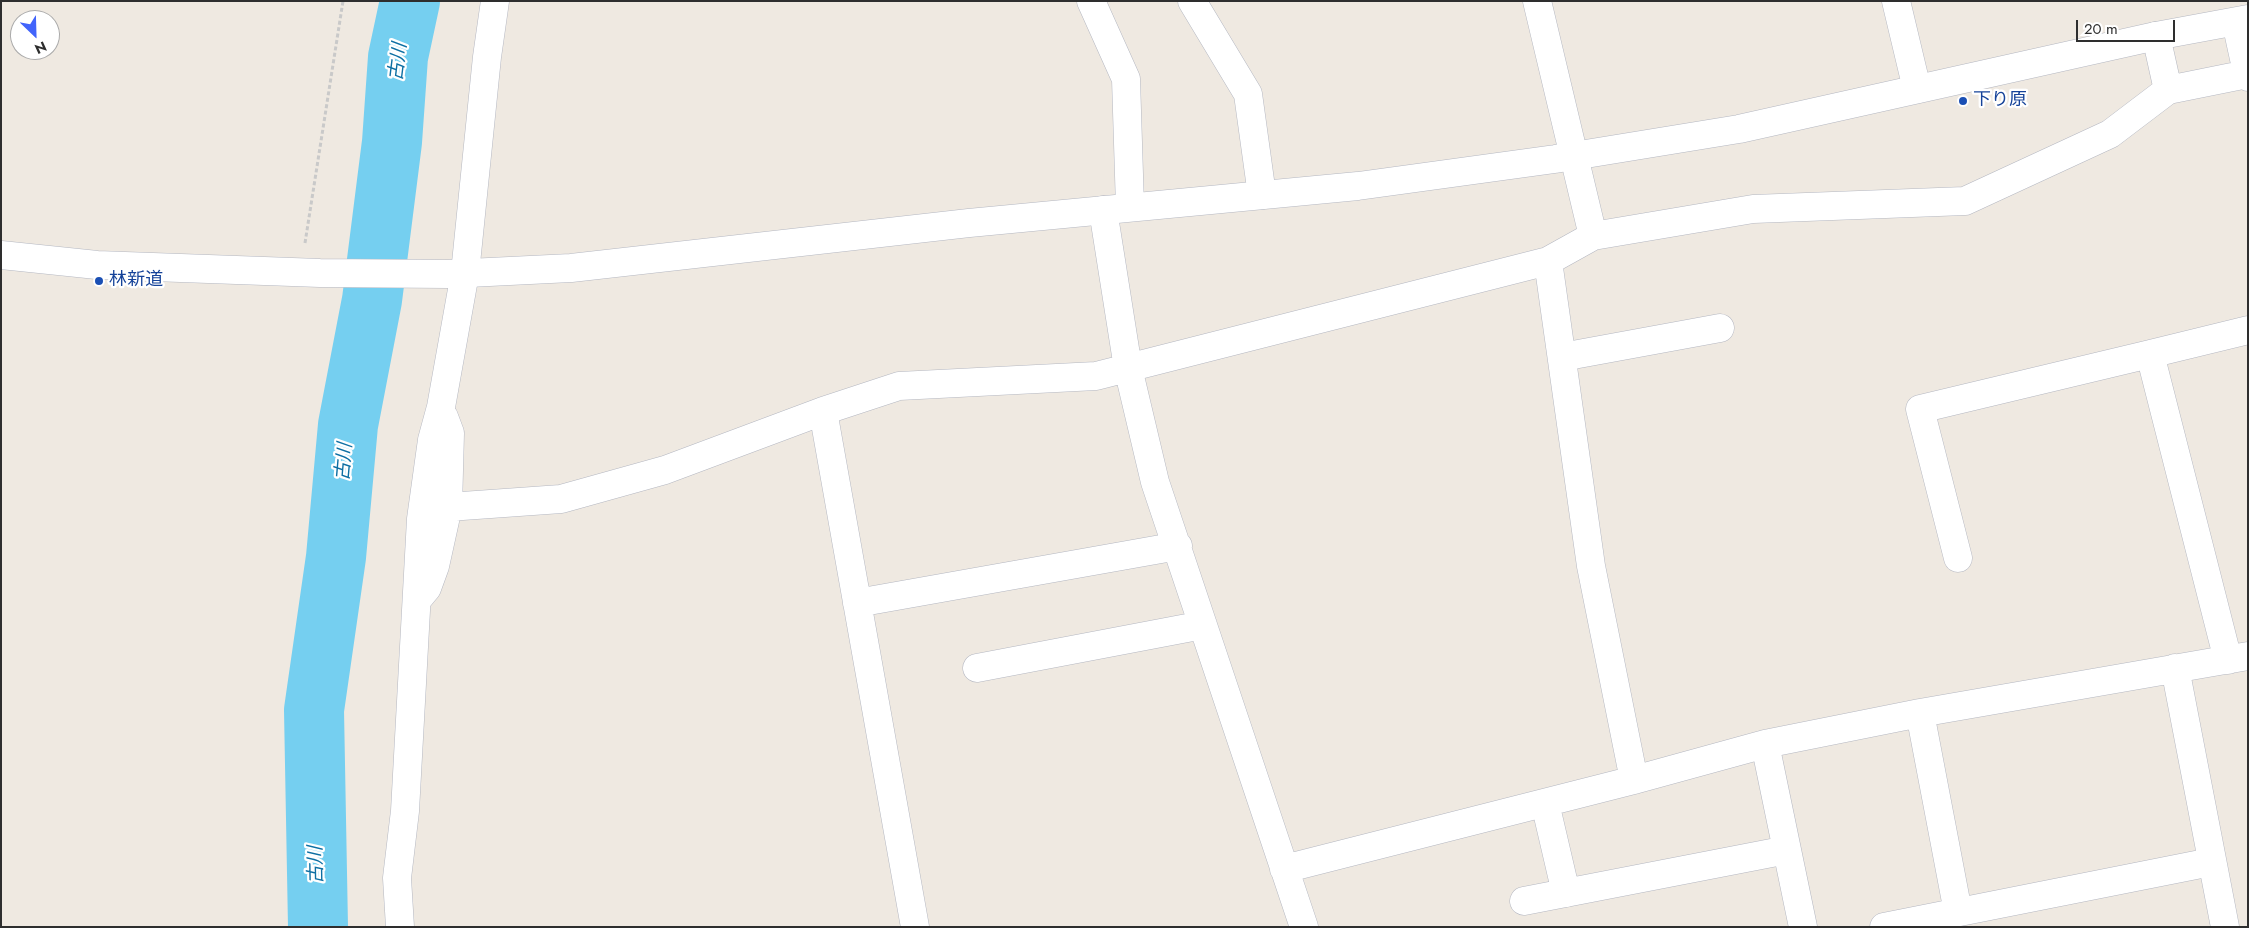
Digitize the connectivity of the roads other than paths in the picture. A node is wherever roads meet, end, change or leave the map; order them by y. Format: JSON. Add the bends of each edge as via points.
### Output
{"nodes":[{"id":1,"x":495,"y":1,"type":"edge"},
{"id":2,"x":1091,"y":1,"type":"edge"},
{"id":3,"x":1192,"y":1,"type":"edge"},
{"id":4,"x":1537,"y":1,"type":"edge"},
{"id":5,"x":1896,"y":1,"type":"edge"},
{"id":6,"x":2235,"y":17,"type":"edge"},
{"id":7,"x":2156,"y":36,"type":"junction"},
{"id":8,"x":2247,"y":76,"type":"edge"},
{"id":9,"x":1917,"y":89,"type":"junction"},
{"id":10,"x":2168,"y":90,"type":"junction"},
{"id":11,"x":1574,"y":156,"type":"junction"},
{"id":12,"x":1262,"y":195,"type":"junction"},
{"id":13,"x":1130,"y":207,"type":"junction"},
{"id":14,"x":1103,"y":210,"type":"junction"},
{"id":15,"x":1593,"y":236,"type":"junction"},
{"id":16,"x":1,"y":255,"type":"edge"},
{"id":17,"x":1548,"y":261,"type":"junction"},
{"id":18,"x":457,"y":273,"type":"junction"},
{"id":19,"x":1720,"y":328,"type":"dead end"},
{"id":20,"x":2248,"y":330,"type":"edge"},
{"id":21,"x":2150,"y":354,"type":"junction"},
{"id":22,"x":1562,"y":357,"type":"junction"},
{"id":23,"x":1128,"y":368,"type":"junction"},
{"id":24,"x":441,"y":407,"type":"junction"},
{"id":25,"x":823,"y":411,"type":"junction"},
{"id":26,"x":448,"y":507,"type":"junction"},
{"id":27,"x":1178,"y":546,"type":"junction"},
{"id":28,"x":1958,"y":558,"type":"dead end"},
{"id":29,"x":417,"y":600,"type":"junction"},
{"id":30,"x":857,"y":603,"type":"junction"},
{"id":31,"x":1203,"y":625,"type":"junction"},
{"id":32,"x":2238,"y":658,"type":"edge"},
{"id":33,"x":978,"y":668,"type":"dead end"},
{"id":34,"x":2175,"y":668,"type":"junction"},
{"id":35,"x":1920,"y":714,"type":"junction"},
{"id":36,"x":1765,"y":744,"type":"junction"},
{"id":37,"x":1634,"y":780,"type":"junction"},
{"id":38,"x":1545,"y":803,"type":"junction"},
{"id":39,"x":405,"y":811,"type":"junction"},
{"id":40,"x":1788,"y":850,"type":"junction"},
{"id":41,"x":2211,"y":862,"type":"junction"},
{"id":42,"x":1284,"y":869,"type":"junction"},
{"id":43,"x":1566,"y":893,"type":"junction"},
{"id":44,"x":1524,"y":901,"type":"dead end"},
{"id":45,"x":1958,"y":912,"type":"junction"},
{"id":46,"x":400,"y":927,"type":"edge"},
{"id":47,"x":418,"y":927,"type":"edge"},
{"id":48,"x":915,"y":927,"type":"edge"},
{"id":49,"x":1304,"y":927,"type":"edge"},
{"id":50,"x":1803,"y":927,"type":"edge"},
{"id":51,"x":1884,"y":927,"type":"edge"},
{"id":52,"x":2225,"y":927,"type":"edge"}],
"edges":[{"from":1,"to":18,"type":"street"},
{"from":2,"to":13,"type":"street","via":[[1126,79]]},
{"from":3,"to":12,"type":"street","via":[[1248,94]]},
{"from":4,"to":11,"type":"street"},
{"from":5,"to":9,"type":"street"},
{"from":6,"to":7,"type":"street"},
{"from":6,"to":8,"type":"street"},
{"from":7,"to":9,"type":"street"},
{"from":7,"to":10,"type":"street"},
{"from":8,"to":10,"type":"street"},
{"from":9,"to":11,"type":"street","via":[[1739,129]]},
{"from":10,"to":15,"type":"street","via":[[2110,134],[1965,201],[1753,209]]},
{"from":11,"to":12,"type":"street","via":[[1358,186]]},
{"from":11,"to":15,"type":"street"},
{"from":12,"to":13,"type":"street"},
{"from":13,"to":14,"type":"street"},
{"from":14,"to":18,"type":"street","via":[[571,268]]},
{"from":14,"to":23,"type":"street"},
{"from":15,"to":17,"type":"street"},
{"from":16,"to":18,"type":"street","via":[[97,265],[310,273]]},
{"from":17,"to":22,"type":"street"},
{"from":17,"to":23,"type":"street"},
{"from":18,"to":24,"type":"street"},
{"from":19,"to":22,"type":"street"},
{"from":20,"to":21,"type":"street"},
{"from":21,"to":28,"type":"street","via":[[1920,408]]},
{"from":21,"to":32,"type":"street"},
{"from":22,"to":37,"type":"street","via":[[1591,566]]},
{"from":23,"to":25,"type":"street","via":[[1096,376],[899,386]]},
{"from":23,"to":27,"type":"street","via":[[1155,482]]},
{"from":24,"to":26,"type":"street","via":[[450,433]]},
{"from":24,"to":29,"type":"street","via":[[432,440],[425,490]]},
{"from":25,"to":26,"type":"street","via":[[665,470],[561,499]]},
{"from":25,"to":30,"type":"street"},
{"from":26,"to":29,"type":"street","via":[[435,566],[427,588]]},
{"from":27,"to":30,"type":"street"},
{"from":27,"to":31,"type":"street"},
{"from":29,"to":39,"type":"street"},
{"from":30,"to":48,"type":"street"},
{"from":31,"to":33,"type":"street"},
{"from":31,"to":42,"type":"street"},
{"from":32,"to":34,"type":"street"},
{"from":34,"to":35,"type":"street"},
{"from":34,"to":41,"type":"street"},
{"from":35,"to":36,"type":"street"},
{"from":35,"to":45,"type":"street"},
{"from":36,"to":37,"type":"street"},
{"from":36,"to":40,"type":"street"},
{"from":37,"to":38,"type":"street"},
{"from":38,"to":42,"type":"street"},
{"from":38,"to":43,"type":"street"},
{"from":39,"to":46,"type":"street","via":[[398,878]]},
{"from":39,"to":47,"type":"street"},
{"from":40,"to":43,"type":"street"},
{"from":40,"to":50,"type":"street"},
{"from":41,"to":45,"type":"street"},
{"from":41,"to":52,"type":"street"},
{"from":42,"to":49,"type":"street"},
{"from":43,"to":44,"type":"street"},
{"from":45,"to":51,"type":"street"}]}
